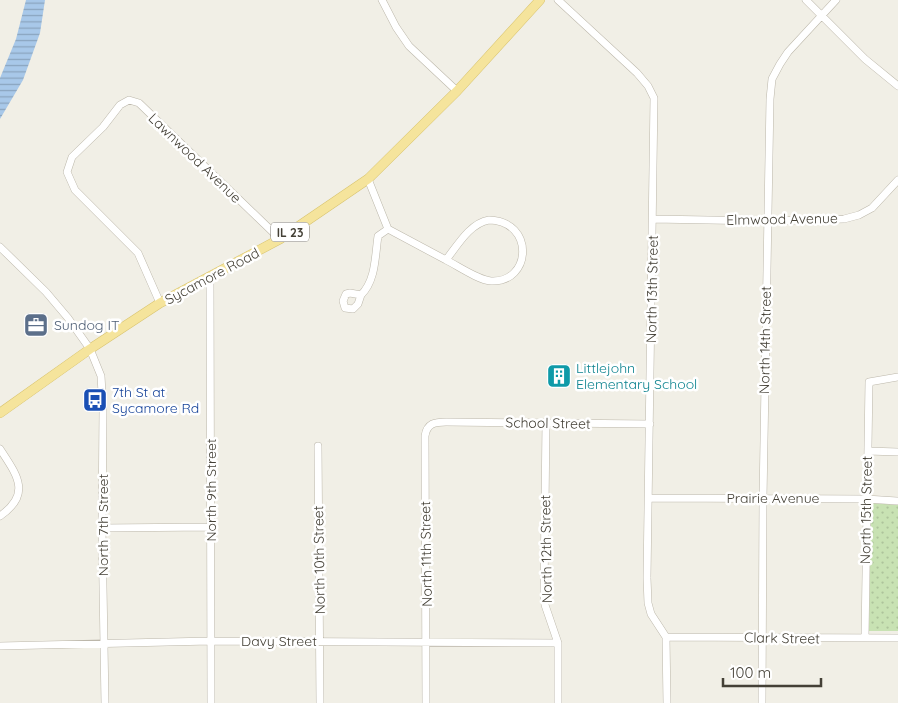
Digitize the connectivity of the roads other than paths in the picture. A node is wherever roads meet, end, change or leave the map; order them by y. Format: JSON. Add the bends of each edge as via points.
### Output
{"nodes":[{"id":1,"x":382,"y":0,"type":"edge"},
{"id":2,"x":540,"y":0,"type":"edge"},
{"id":3,"x":558,"y":0,"type":"edge"},
{"id":4,"x":806,"y":0,"type":"edge"},
{"id":5,"x":836,"y":0,"type":"edge"},
{"id":6,"x":822,"y":16,"type":"junction"},
{"id":7,"x":898,"y":86,"type":"edge"},
{"id":8,"x":457,"y":91,"type":"junction"},
{"id":9,"x":368,"y":179,"type":"junction"},
{"id":10,"x":898,"y":180,"type":"edge"},
{"id":11,"x":653,"y":219,"type":"junction"},
{"id":12,"x":766,"y":221,"type":"junction"},
{"id":13,"x":388,"y":229,"type":"junction"},
{"id":14,"x":280,"y":239,"type":"junction"},
{"id":15,"x":0,"y":247,"type":"edge"},
{"id":16,"x":446,"y":260,"type":"junction"},
{"id":17,"x":210,"y":276,"type":"junction"},
{"id":18,"x":361,"y":295,"type":"dead end"},
{"id":19,"x":160,"y":303,"type":"junction"},
{"id":20,"x":90,"y":349,"type":"junction"},
{"id":21,"x":898,"y":377,"type":"edge"},
{"id":22,"x":0,"y":413,"type":"edge"},
{"id":23,"x":446,"y":422,"type":"joint"},
{"id":24,"x":546,"y":422,"type":"junction"},
{"id":25,"x":650,"y":424,"type":"junction"},
{"id":26,"x":318,"y":446,"type":"dead end"},
{"id":27,"x":0,"y":450,"type":"edge"},
{"id":28,"x":868,"y":451,"type":"junction"},
{"id":29,"x":898,"y":452,"type":"edge"},
{"id":30,"x":649,"y":498,"type":"junction"},
{"id":31,"x":763,"y":498,"type":"junction"},
{"id":32,"x":866,"y":499,"type":"junction"},
{"id":33,"x":897,"y":501,"type":"dead end"},
{"id":34,"x":0,"y":516,"type":"edge"},
{"id":35,"x":211,"y":527,"type":"junction"},
{"id":36,"x":102,"y":528,"type":"junction"},
{"id":37,"x":666,"y":637,"type":"junction"},
{"id":38,"x":761,"y":638,"type":"junction"},
{"id":39,"x":865,"y":638,"type":"junction"},
{"id":40,"x":898,"y":638,"type":"edge"},
{"id":41,"x":210,"y":641,"type":"junction"},
{"id":42,"x":320,"y":641,"type":"junction"},
{"id":43,"x":427,"y":642,"type":"junction"},
{"id":44,"x":105,"y":643,"type":"junction"},
{"id":45,"x":558,"y":643,"type":"junction"},
{"id":46,"x":0,"y":646,"type":"edge"},
{"id":47,"x":105,"y":703,"type":"edge"},
{"id":48,"x":211,"y":703,"type":"edge"},
{"id":49,"x":320,"y":703,"type":"edge"},
{"id":50,"x":426,"y":703,"type":"edge"},
{"id":51,"x":558,"y":703,"type":"edge"},
{"id":52,"x":667,"y":703,"type":"edge"},
{"id":53,"x":762,"y":703,"type":"edge"}],
"edges":[{"from":1,"to":8,"type":"street","via":[[409,46]]},
{"from":2,"to":8,"type":"main road","name":"Sycamore Road","number":"IL 23"},
{"from":3,"to":11,"type":"street","name":"North 13th Street","via":[[651,91],[655,107]]},
{"from":4,"to":6,"type":"street"},
{"from":5,"to":6,"type":"street","name":"North 14th Street"},
{"from":6,"to":7,"type":"street"},
{"from":6,"to":12,"type":"street","name":"North 14th Street","via":[[788,52],[772,79]]},
{"from":8,"to":9,"type":"main road","name":"Sycamore Road","number":"IL 23"},
{"from":9,"to":13,"type":"street"},
{"from":9,"to":14,"type":"main road","name":"Sycamore Road","number":"IL 23"},
{"from":10,"to":12,"type":"street","name":"Elmwood Avenue","via":[[878,203],[859,215],[831,220]]},
{"from":11,"to":12,"type":"street","name":"Elmwood Avenue"},
{"from":11,"to":25,"type":"street","name":"North 13th Street"},
{"from":12,"to":31,"type":"street","name":"North 14th Street"},
{"from":13,"to":16,"type":"street"},
{"from":13,"to":18,"type":"street","via":[[378,236],[371,280]]},
{"from":14,"to":17,"type":"main road","name":"Sycamore Road","number":"IL 23"},
{"from":14,"to":19,"type":"street","name":"Lawnwood Avenue","via":[[138,103],[123,102],[72,157],[67,172],[75,190],[134,247]]},
{"from":15,"to":20,"type":"street","name":"North 7th Street","via":[[46,292]]},
{"from":16,"to":16,"type":"street","via":[[472,228],[485,221],[500,221],[511,227],[522,244],[523,254],[518,267],[508,277],[498,280],[480,278]]},
{"from":17,"to":19,"type":"main road","name":"Sycamore Road","number":"IL 23"},
{"from":17,"to":35,"type":"street","name":"North 9th Street"},
{"from":19,"to":20,"type":"main road","name":"Sycamore Road","number":"IL 23"},
{"from":20,"to":22,"type":"main road","name":"Sycamore Road","number":"IL 23"},
{"from":20,"to":36,"type":"street","name":"North 7th Street","via":[[101,376]]},
{"from":21,"to":28,"type":"street","name":"North 15th Street","via":[[868,382]]},
{"from":23,"to":24,"type":"street","name":"School Street"},
{"from":23,"to":43,"type":"street","name":"North 11th Street","via":[[431,424],[425,436]]},
{"from":24,"to":25,"type":"street","name":"School Street"},
{"from":24,"to":45,"type":"street","name":"North 12th Street","via":[[544,595]]},
{"from":25,"to":30,"type":"street","name":"North 13th Street"},
{"from":26,"to":42,"type":"street","name":"North 10th Street"},
{"from":27,"to":34,"type":"street","via":[[15,473],[19,487],[17,500]]},
{"from":28,"to":29,"type":"street"},
{"from":28,"to":32,"type":"street","name":"North 15th Street"},
{"from":30,"to":31,"type":"street","name":"Prairie Avenue"},
{"from":30,"to":37,"type":"street","name":"North 13th Street","via":[[648,603]]},
{"from":31,"to":32,"type":"street","name":"Prairie Avenue"},
{"from":31,"to":38,"type":"street","name":"North 14th Street"},
{"from":32,"to":33,"type":"street","name":"Prairie Avenue"},
{"from":32,"to":39,"type":"street","name":"North 15th Street"},
{"from":35,"to":36,"type":"street"},
{"from":35,"to":41,"type":"street","name":"North 9th Street"},
{"from":36,"to":44,"type":"street","name":"North 7th Street"},
{"from":37,"to":38,"type":"street","name":"Clark Street"},
{"from":37,"to":52,"type":"street"},
{"from":38,"to":39,"type":"street","name":"Clark Street"},
{"from":38,"to":53,"type":"street","name":"North 14th Street"},
{"from":39,"to":40,"type":"street","name":"Clark Street"},
{"from":41,"to":42,"type":"street","name":"Davy Street"},
{"from":41,"to":44,"type":"street","name":"Davy Street"},
{"from":41,"to":48,"type":"street","name":"North 9th Street"},
{"from":42,"to":43,"type":"street","name":"Davy Street"},
{"from":42,"to":49,"type":"street","name":"North 10th Street"},
{"from":43,"to":45,"type":"street","name":"Davy Street"},
{"from":43,"to":50,"type":"street","name":"North 11th Street"},
{"from":44,"to":46,"type":"street","name":"Davy Street"},
{"from":44,"to":47,"type":"street","name":"North 7th Street"},
{"from":45,"to":51,"type":"street","name":"North 12th Street"}]}
